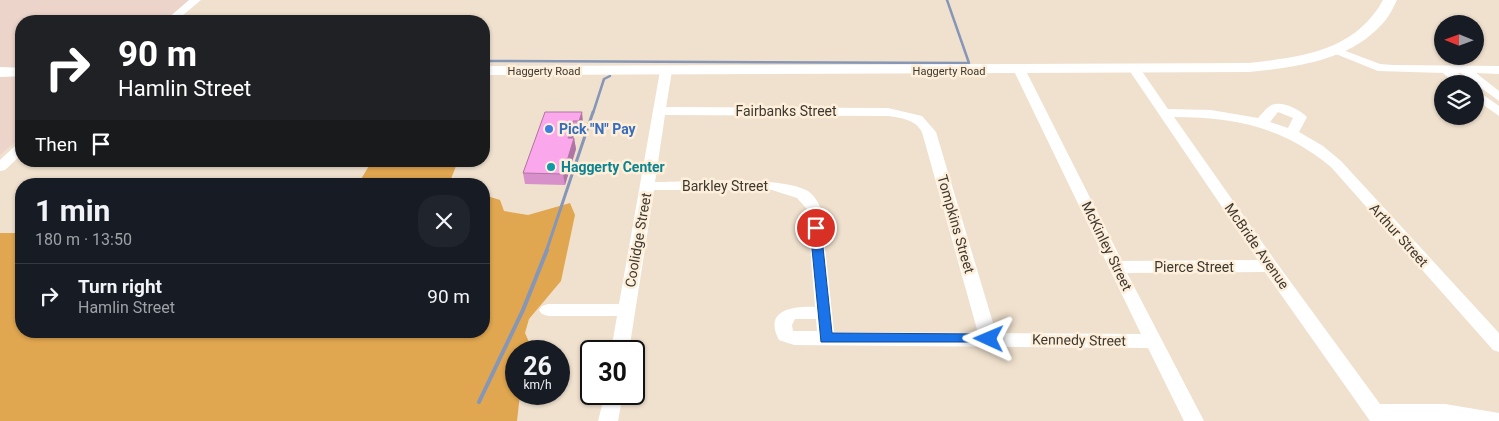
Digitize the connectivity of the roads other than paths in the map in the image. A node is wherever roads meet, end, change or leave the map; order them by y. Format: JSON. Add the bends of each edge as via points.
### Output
{"nodes":[{"id":1,"x":196,"y":0,"type":"edge"},
{"id":2,"x":1390,"y":0,"type":"edge"},
{"id":3,"x":177,"y":15,"type":"edge"},
{"id":4,"x":1335,"y":50,"type":"junction"},
{"id":5,"x":1135,"y":70,"type":"junction"},
{"id":6,"x":1465,"y":70,"type":"junction"},
{"id":7,"x":1499,"y":70,"type":"edge"},
{"id":8,"x":490,"y":71,"type":"edge"},
{"id":9,"x":666,"y":71,"type":"junction"},
{"id":10,"x":1020,"y":71,"type":"junction"},
{"id":11,"x":1448,"y":71,"type":"junction"},
{"id":12,"x":0,"y":72,"type":"edge"},
{"id":13,"x":15,"y":72,"type":"edge"},
{"id":14,"x":1453,"y":75,"type":"edge"},
{"id":15,"x":1499,"y":98,"type":"edge"},
{"id":16,"x":1484,"y":100,"type":"edge"},
{"id":17,"x":659,"y":111,"type":"junction"},
{"id":18,"x":1499,"y":112,"type":"edge"},
{"id":19,"x":1166,"y":113,"type":"junction"},
{"id":20,"x":913,"y":117,"type":"joint"},
{"id":21,"x":1261,"y":123,"type":"junction"},
{"id":22,"x":1291,"y":134,"type":"junction"},
{"id":23,"x":15,"y":153,"type":"edge"},
{"id":24,"x":0,"y":167,"type":"edge"},
{"id":25,"x":647,"y":186,"type":"junction"},
{"id":26,"x":1270,"y":266,"type":"junction"},
{"id":27,"x":1118,"y":267,"type":"junction"},
{"id":28,"x":548,"y":310,"type":"dead end"},
{"id":29,"x":627,"y":310,"type":"junction"},
{"id":30,"x":824,"y":313,"type":"junction"},
{"id":31,"x":826,"y":338,"type":"junction"},
{"id":32,"x":989,"y":339,"type":"junction"},
{"id":33,"x":622,"y":340,"type":"edge"},
{"id":34,"x":1152,"y":341,"type":"junction"},
{"id":35,"x":1499,"y":345,"type":"edge"},
{"id":36,"x":612,"y":405,"type":"edge"},
{"id":37,"x":1378,"y":416,"type":"edge"},
{"id":38,"x":608,"y":421,"type":"edge"},
{"id":39,"x":1194,"y":421,"type":"edge"},
{"id":40,"x":1499,"y":421,"type":"edge"}],
"edges":[{"from":1,"to":3,"type":"street"},
{"from":2,"to":4,"type":"main road","name":"Haggerty Road","via":[[1374,26]]},
{"from":4,"to":5,"type":"main road","name":"Haggerty Road","via":[[1301,60],[1261,66]]},
{"from":4,"to":11,"type":"street","via":[[1378,67]]},
{"from":5,"to":10,"type":"main road","name":"Haggerty Road"},
{"from":5,"to":19,"type":"street","name":"McBride Avenue"},
{"from":6,"to":7,"type":"street"},
{"from":6,"to":11,"type":"street"},
{"from":6,"to":15,"type":"street"},
{"from":8,"to":9,"type":"main road","name":"Haggerty Road"},
{"from":9,"to":10,"type":"main road","name":"Haggerty Road"},
{"from":9,"to":17,"type":"street","name":"Coolidge Street"},
{"from":10,"to":27,"type":"street","name":"McKinley Street"},
{"from":11,"to":14,"type":"street"},
{"from":12,"to":13,"type":"main road"},
{"from":16,"to":18,"type":"street"},
{"from":17,"to":20,"type":"street","name":"Fairbanks Street","via":[[886,112]]},
{"from":17,"to":25,"type":"street","name":"Coolidge Street"},
{"from":19,"to":21,"type":"street","name":"Arthur Street","via":[[1215,114]]},
{"from":19,"to":26,"type":"street","name":"McBride Avenue"},
{"from":20,"to":32,"type":"street","name":"Tompkins Street","via":[[925,124],[929,132]]},
{"from":21,"to":22,"type":"street","name":"Arthur Street"},
{"from":21,"to":22,"type":"street","via":[[1274,108],[1289,110],[1300,117]]},
{"from":22,"to":35,"type":"street","name":"Arthur Street","via":[[1336,164]]},
{"from":23,"to":24,"type":"street"},
{"from":25,"to":29,"type":"street","name":"Coolidge Street"},
{"from":25,"to":30,"type":"street","name":"Barkley Street","via":[[772,186],[801,193],[810,200],[814,209]]},
{"from":26,"to":27,"type":"street","name":"Pierce Street"},
{"from":26,"to":37,"type":"street","name":"McBride Avenue"},
{"from":27,"to":34,"type":"street","name":"McKinley Street"},
{"from":28,"to":29,"type":"street"},
{"from":29,"to":33,"type":"street","name":"Coolidge Street"},
{"from":30,"to":31,"type":"street"},
{"from":30,"to":31,"type":"street","name":"Kennedy Street","via":[[789,313],[782,324],[784,335]]},
{"from":31,"to":32,"type":"street","name":"Kennedy Street"},
{"from":32,"to":34,"type":"street","name":"Kennedy Street"},
{"from":34,"to":39,"type":"street","name":"McKinley Street"},
{"from":36,"to":38,"type":"street"},
{"from":37,"to":40,"type":"street","via":[[1445,412]]}]}
